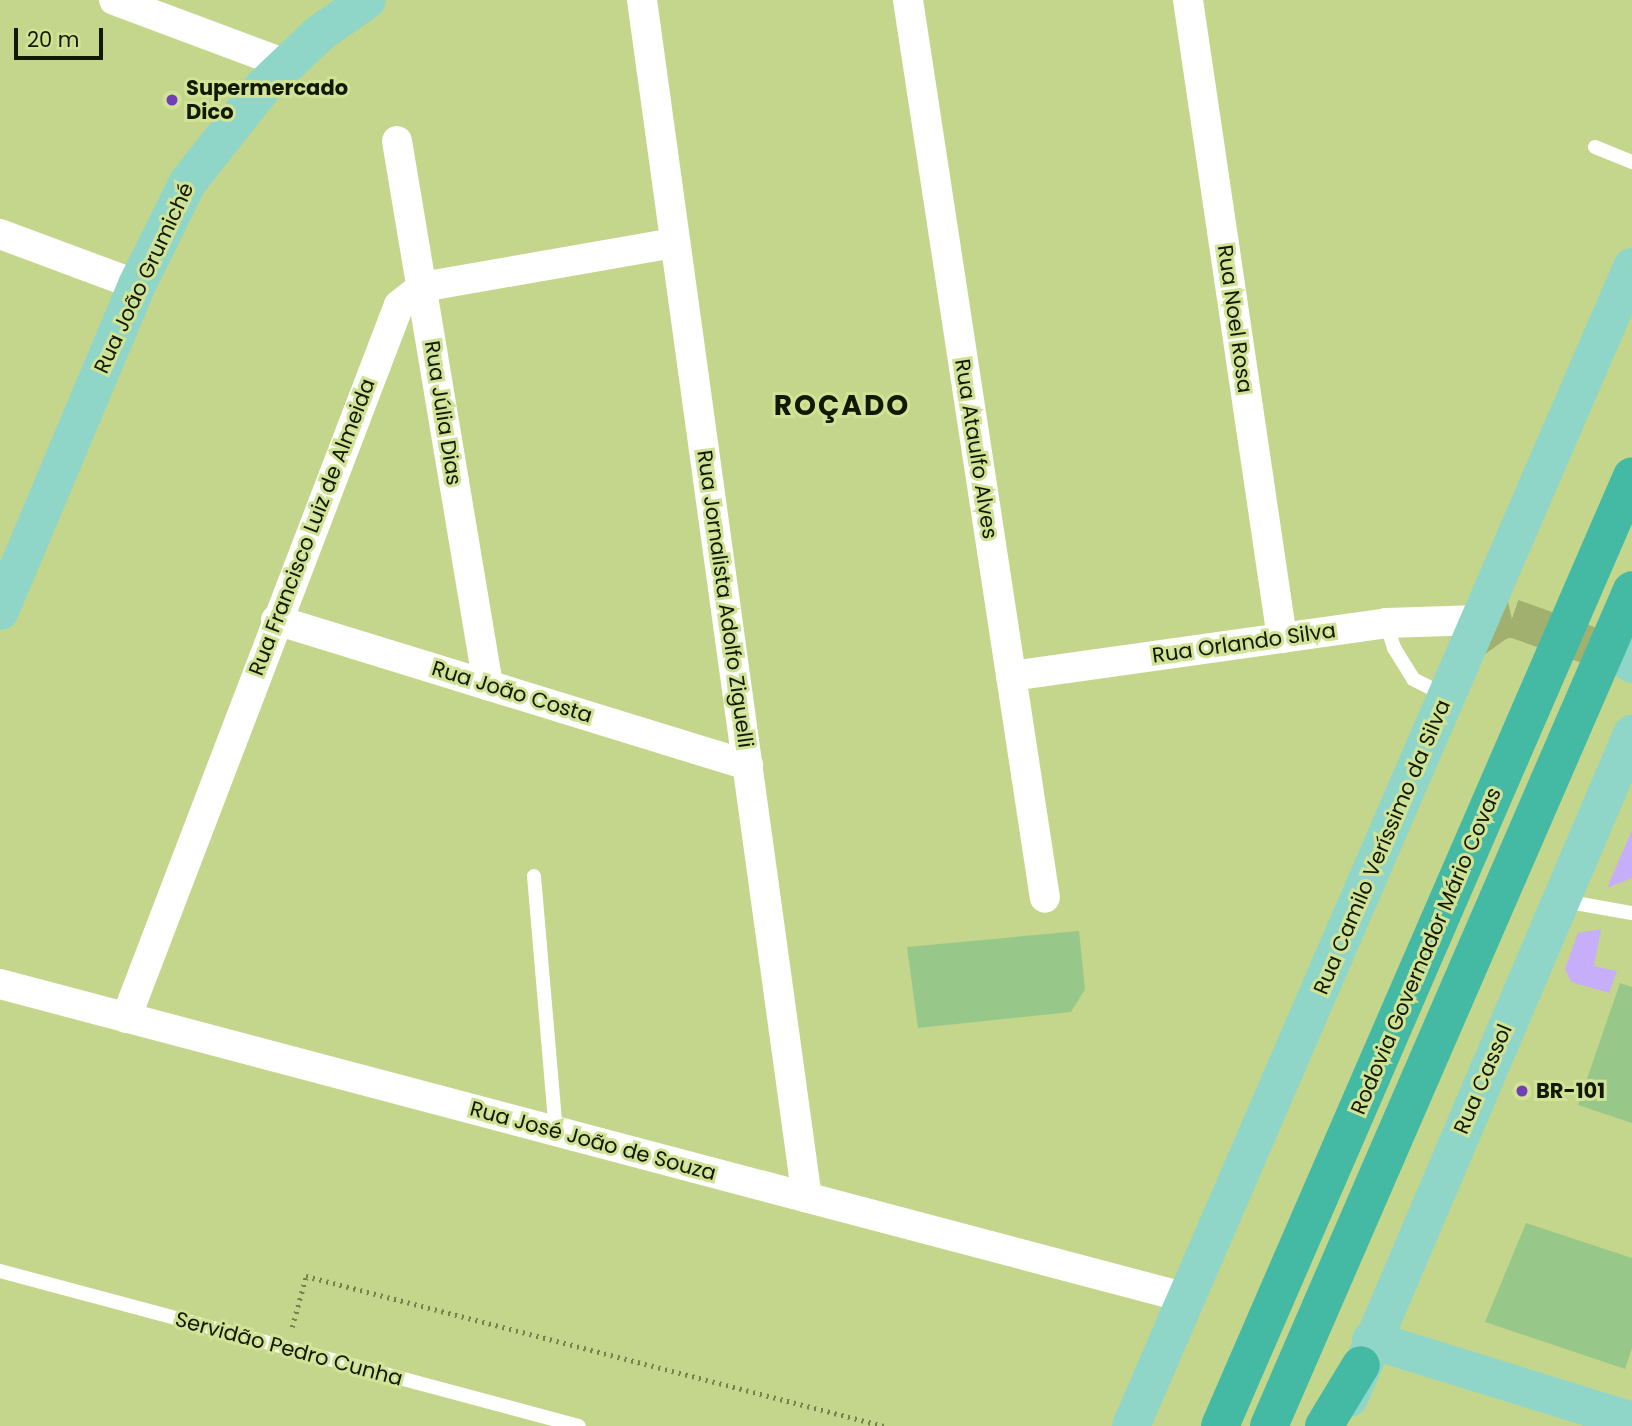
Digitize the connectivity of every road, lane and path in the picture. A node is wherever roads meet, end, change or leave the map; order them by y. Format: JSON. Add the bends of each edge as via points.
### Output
{"nodes":[{"id":1,"x":114,"y":0,"type":"edge"},
{"id":2,"x":642,"y":0,"type":"edge"},
{"id":3,"x":908,"y":0,"type":"edge"},
{"id":4,"x":1188,"y":0,"type":"edge"},
{"id":5,"x":357,"y":3,"type":"edge"},
{"id":6,"x":288,"y":65,"type":"junction"},
{"id":7,"x":397,"y":141,"type":"dead end"},
{"id":8,"x":1595,"y":147,"type":"dead end"},
{"id":9,"x":1632,"y":162,"type":"edge"},
{"id":10,"x":0,"y":234,"type":"edge"},
{"id":11,"x":675,"y":243,"type":"junction"},
{"id":12,"x":1632,"y":267,"type":"edge"},
{"id":13,"x":137,"y":285,"type":"junction"},
{"id":14,"x":422,"y":287,"type":"junction"},
{"id":15,"x":1632,"y":476,"type":"edge"},
{"id":16,"x":1626,"y":603,"type":"edge"},
{"id":17,"x":0,"y":611,"type":"edge"},
{"id":18,"x":276,"y":620,"type":"junction"},
{"id":19,"x":1479,"y":620,"type":"junction"},
{"id":20,"x":1386,"y":623,"type":"junction"},
{"id":21,"x":1282,"y":638,"type":"junction"},
{"id":22,"x":1619,"y":662,"type":"edge"},
{"id":23,"x":1011,"y":676,"type":"junction"},
{"id":24,"x":488,"y":685,"type":"junction"},
{"id":25,"x":1447,"y":696,"type":"junction"},
{"id":26,"x":1632,"y":734,"type":"edge"},
{"id":27,"x":748,"y":765,"type":"junction"},
{"id":28,"x":1624,"y":772,"type":"edge"},
{"id":29,"x":534,"y":876,"type":"dead end"},
{"id":30,"x":1045,"y":898,"type":"dead end"},
{"id":31,"x":1560,"y":900,"type":"junction"},
{"id":32,"x":1632,"y":913,"type":"edge"},
{"id":33,"x":0,"y":984,"type":"edge"},
{"id":34,"x":126,"y":1018,"type":"junction"},
{"id":35,"x":556,"y":1131,"type":"junction"},
{"id":36,"x":807,"y":1198,"type":"junction"},
{"id":37,"x":0,"y":1271,"type":"edge"},
{"id":38,"x":1187,"y":1298,"type":"junction"},
{"id":39,"x":286,"y":1348,"type":"junction"},
{"id":40,"x":1366,"y":1353,"type":"junction"},
{"id":41,"x":1632,"y":1421,"type":"edge"},
{"id":42,"x":579,"y":1426,"type":"edge"},
{"id":43,"x":884,"y":1426,"type":"edge"},
{"id":44,"x":1131,"y":1426,"type":"edge"},
{"id":45,"x":1220,"y":1426,"type":"edge"},
{"id":46,"x":1269,"y":1426,"type":"edge"},
{"id":47,"x":1324,"y":1426,"type":"edge"},
{"id":48,"x":1339,"y":1426,"type":"edge"}],
"edges":[{"from":1,"to":6,"type":"street"},
{"from":2,"to":11,"type":"street","name":"Rua Jornalista Adolfo Ziguelli"},
{"from":3,"to":23,"type":"street","name":"Rua Ataulfo Alves"},
{"from":4,"to":21,"type":"street","name":"Rua Noel Rosa"},
{"from":5,"to":6,"type":"main road","name":"Rua João Grumiché"},
{"from":6,"to":13,"type":"main road","name":"Rua João Grumiché","via":[[208,151]]},
{"from":7,"to":14,"type":"street","name":"Rua Júlia Dias"},
{"from":8,"to":9,"type":"lane"},
{"from":10,"to":13,"type":"street"},
{"from":11,"to":14,"type":"street"},
{"from":11,"to":27,"type":"street","name":"Rua Jornalista Adolfo Ziguelli"},
{"from":12,"to":19,"type":"main road","name":"Rua Camilo Veríssimo da Silva"},
{"from":13,"to":17,"type":"main road","name":"Rua João Grumiché"},
{"from":14,"to":18,"type":"street","name":"Rua Francisco Luiz de Almeida","via":[[399,305],[388,325]]},
{"from":14,"to":24,"type":"street","name":"Rua Júlia Dias"},
{"from":15,"to":45,"type":"highway","name":"Rodovia Governador Mário Covas"},
{"from":16,"to":22,"type":"highway","name":"Rodovia Governador Mário Covas"},
{"from":18,"to":24,"type":"street","name":"Rua João Costa"},
{"from":18,"to":34,"type":"street","name":"Rua Francisco Luiz de Almeida"},
{"from":19,"to":20,"type":"street","name":"Rua Orlando Silva"},
{"from":19,"to":25,"type":"main road","name":"Rua Camilo Veríssimo da Silva"},
{"from":20,"to":21,"type":"street","name":"Rua Orlando Silva"},
{"from":20,"to":25,"type":"lane","via":[[1394,648],[1413,679]]},
{"from":21,"to":23,"type":"street","name":"Rua Orlando Silva"},
{"from":22,"to":46,"type":"highway","name":"Rodovia Governador Mário Covas"},
{"from":23,"to":30,"type":"street","name":"Rua Ataulfo Alves"},
{"from":24,"to":27,"type":"street","name":"Rua João Costa"},
{"from":25,"to":38,"type":"main road","name":"Rua Camilo Veríssimo da Silva"},
{"from":26,"to":28,"type":"main road","name":"Rua Cassol"},
{"from":27,"to":36,"type":"street","name":"Rua Jornalista Adolfo Ziguelli"},
{"from":28,"to":31,"type":"main road","name":"Rua Cassol"},
{"from":29,"to":35,"type":"lane"},
{"from":31,"to":32,"type":"lane"},
{"from":31,"to":40,"type":"main road","name":"Rua Cassol"},
{"from":33,"to":34,"type":"street","name":"Rua José João de Souza"},
{"from":34,"to":35,"type":"street","name":"Rua José João de Souza"},
{"from":35,"to":36,"type":"street","name":"Rua José João de Souza"},
{"from":36,"to":38,"type":"street","name":"Rua José João de Souza"},
{"from":37,"to":39,"type":"lane","name":"Servidão Pedro Cunha"},
{"from":38,"to":44,"type":"main road","name":"Rua Camilo Veríssimo da Silva"},
{"from":39,"to":42,"type":"lane","name":"Servidão Pedro Cunha"},
{"from":39,"to":43,"type":"path","via":[[306,1276]]},
{"from":40,"to":41,"type":"main road"},
{"from":40,"to":47,"type":"highway"},
{"from":40,"to":48,"type":"main road","name":"Rua Cassol"}]}
